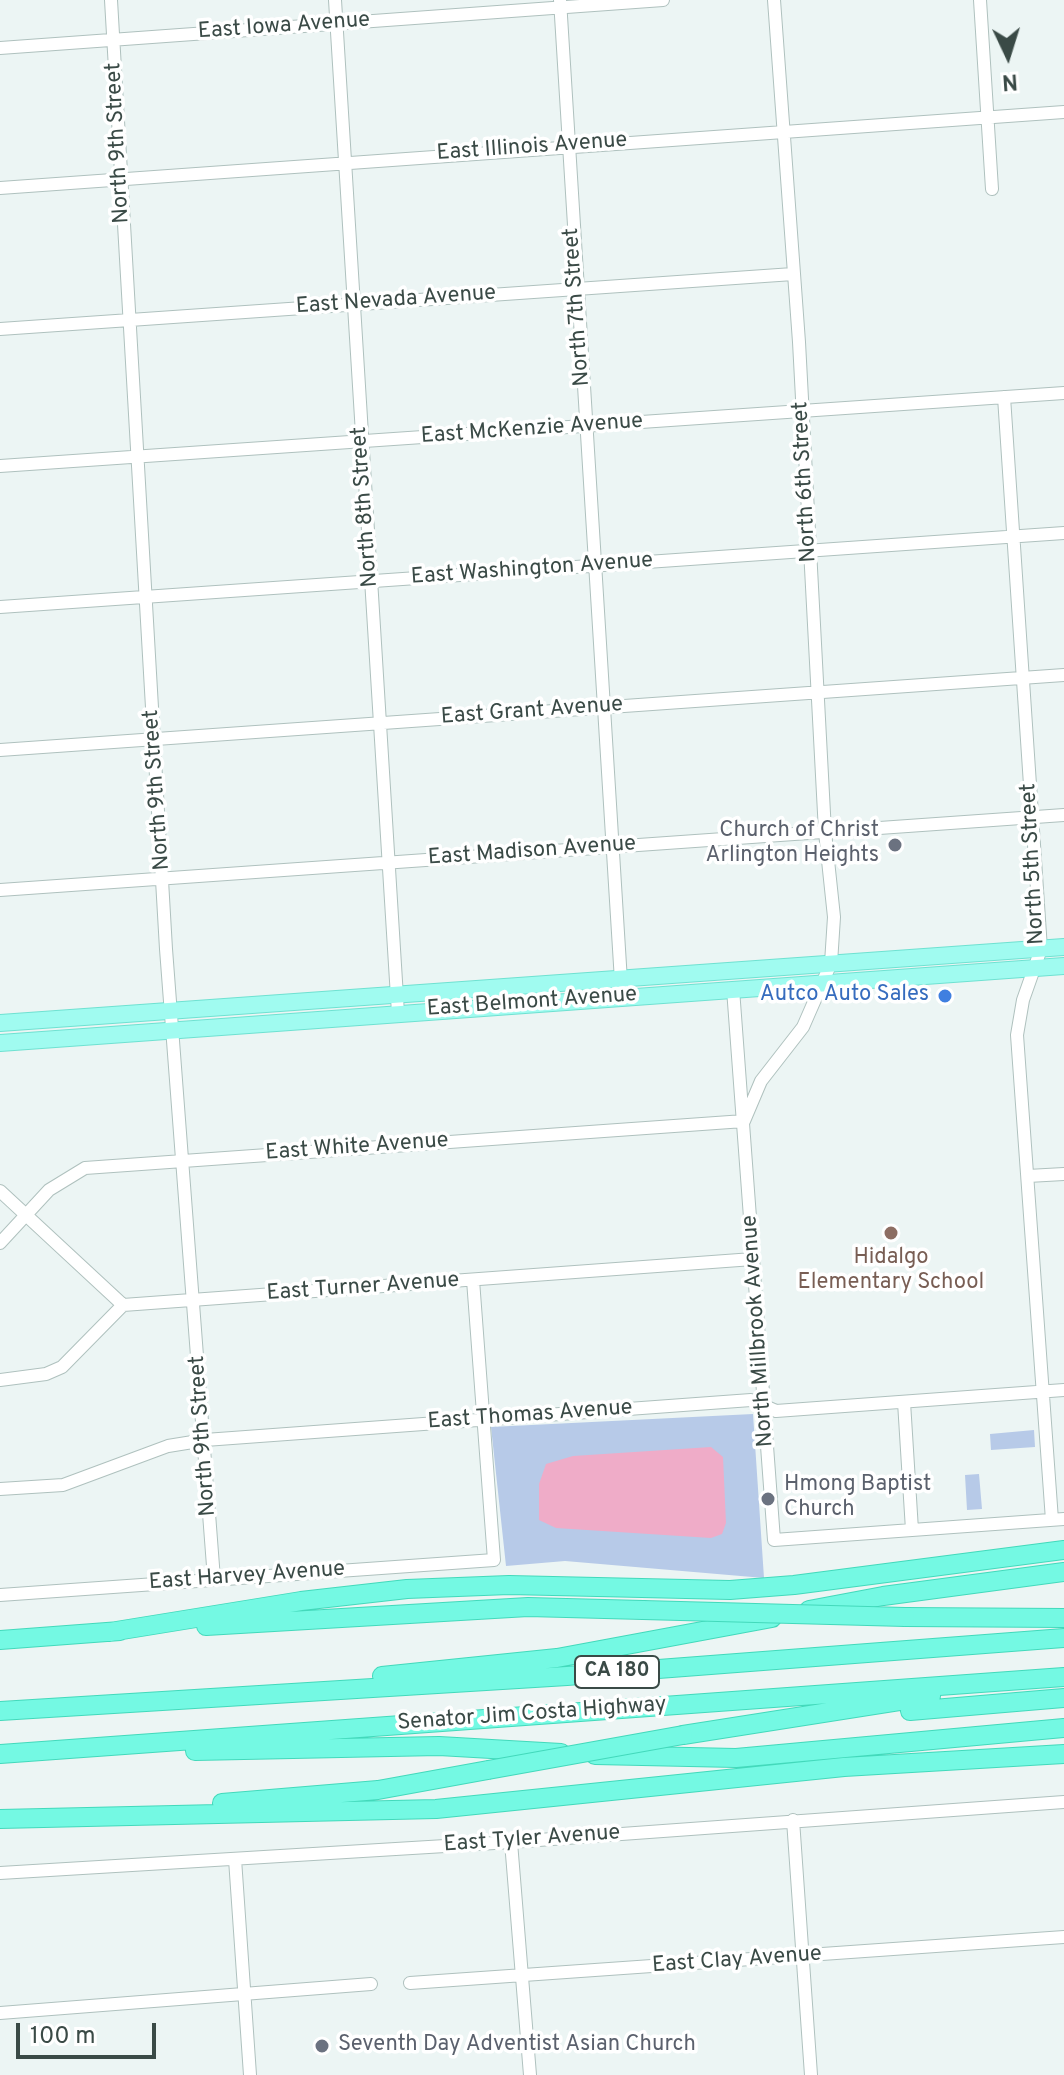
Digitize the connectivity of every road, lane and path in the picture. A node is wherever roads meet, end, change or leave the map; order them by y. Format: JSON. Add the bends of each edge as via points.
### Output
{"nodes":[{"id":1,"x":111,"y":0,"type":"edge"},
{"id":2,"x":335,"y":0,"type":"edge"},
{"id":3,"x":663,"y":0,"type":"edge"},
{"id":4,"x":774,"y":0,"type":"edge"},
{"id":5,"x":980,"y":0,"type":"edge"},
{"id":6,"x":560,"y":3,"type":"edge"},
{"id":7,"x":337,"y":23,"type":"junction"},
{"id":8,"x":113,"y":41,"type":"junction"},
{"id":9,"x":0,"y":48,"type":"edge"},
{"id":10,"x":1064,"y":112,"type":"edge"},
{"id":11,"x":987,"y":116,"type":"junction"},
{"id":12,"x":782,"y":130,"type":"junction"},
{"id":13,"x":568,"y":145,"type":"junction"},
{"id":14,"x":344,"y":163,"type":"junction"},
{"id":15,"x":121,"y":179,"type":"junction"},
{"id":16,"x":0,"y":188,"type":"edge"},
{"id":17,"x":992,"y":189,"type":"dead end"},
{"id":18,"x":793,"y":274,"type":"junction"},
{"id":19,"x":576,"y":290,"type":"junction"},
{"id":20,"x":353,"y":303,"type":"junction"},
{"id":21,"x":129,"y":320,"type":"junction"},
{"id":22,"x":0,"y":329,"type":"edge"},
{"id":23,"x":1064,"y":393,"type":"edge"},
{"id":24,"x":1004,"y":397,"type":"junction"},
{"id":25,"x":803,"y":411,"type":"junction"},
{"id":26,"x":587,"y":426,"type":"junction"},
{"id":27,"x":362,"y":441,"type":"junction"},
{"id":28,"x":137,"y":457,"type":"junction"},
{"id":29,"x":0,"y":466,"type":"edge"},
{"id":30,"x":1064,"y":533,"type":"edge"},
{"id":31,"x":1013,"y":537,"type":"junction"},
{"id":32,"x":810,"y":551,"type":"junction"},
{"id":33,"x":596,"y":566,"type":"junction"},
{"id":34,"x":372,"y":581,"type":"junction"},
{"id":35,"x":144,"y":597,"type":"junction"},
{"id":36,"x":0,"y":607,"type":"edge"},
{"id":37,"x":1064,"y":675,"type":"edge"},
{"id":38,"x":1023,"y":678,"type":"junction"},
{"id":39,"x":817,"y":692,"type":"junction"},
{"id":40,"x":603,"y":707,"type":"junction"},
{"id":41,"x":380,"y":723,"type":"junction"},
{"id":42,"x":154,"y":739,"type":"junction"},
{"id":43,"x":0,"y":750,"type":"edge"},
{"id":44,"x":1064,"y":815,"type":"edge"},
{"id":45,"x":1032,"y":817,"type":"junction"},
{"id":46,"x":825,"y":832,"type":"junction"},
{"id":47,"x":610,"y":847,"type":"junction"},
{"id":48,"x":388,"y":863,"type":"junction"},
{"id":49,"x":164,"y":879,"type":"junction"},
{"id":50,"x":0,"y":890,"type":"edge"},
{"id":51,"x":1064,"y":947,"type":"edge"},
{"id":52,"x":1041,"y":949,"type":"junction"},
{"id":53,"x":831,"y":963,"type":"junction"},
{"id":54,"x":1064,"y":966,"type":"edge"},
{"id":55,"x":1034,"y":969,"type":"junction"},
{"id":56,"x":620,"y":979,"type":"junction"},
{"id":57,"x":823,"y":983,"type":"junction"},
{"id":58,"x":733,"y":989,"type":"junction"},
{"id":59,"x":397,"y":995,"type":"junction"},
{"id":60,"x":622,"y":997,"type":"junction"},
{"id":61,"x":173,"y":1011,"type":"junction"},
{"id":62,"x":398,"y":1013,"type":"junction"},
{"id":63,"x":0,"y":1023,"type":"edge"},
{"id":64,"x":174,"y":1030,"type":"junction"},
{"id":65,"x":0,"y":1043,"type":"edge"},
{"id":66,"x":744,"y":1121,"type":"junction"},
{"id":67,"x":183,"y":1159,"type":"junction"},
{"id":68,"x":1064,"y":1174,"type":"edge"},
{"id":69,"x":1028,"y":1176,"type":"junction"},
{"id":70,"x":0,"y":1191,"type":"edge"},
{"id":71,"x":26,"y":1216,"type":"junction"},
{"id":72,"x":0,"y":1243,"type":"edge"},
{"id":73,"x":753,"y":1259,"type":"junction"},
{"id":74,"x":473,"y":1280,"type":"junction"},
{"id":75,"x":193,"y":1300,"type":"junction"},
{"id":76,"x":123,"y":1305,"type":"junction"},
{"id":77,"x":0,"y":1380,"type":"edge"},
{"id":78,"x":1064,"y":1390,"type":"edge"},
{"id":79,"x":1043,"y":1392,"type":"junction"},
{"id":80,"x":904,"y":1402,"type":"junction"},
{"id":81,"x":764,"y":1405,"type":"junction"},
{"id":82,"x":483,"y":1420,"type":"junction"},
{"id":83,"x":205,"y":1440,"type":"junction"},
{"id":84,"x":0,"y":1489,"type":"edge"},
{"id":85,"x":1058,"y":1520,"type":"edge"},
{"id":86,"x":912,"y":1530,"type":"junction"},
{"id":87,"x":1064,"y":1550,"type":"edge"},
{"id":88,"x":1064,"y":1574,"type":"edge"},
{"id":89,"x":214,"y":1579,"type":"junction"},
{"id":90,"x":0,"y":1595,"type":"edge"},
{"id":91,"x":1064,"y":1615,"type":"edge"},
{"id":92,"x":110,"y":1632,"type":"junction"},
{"id":93,"x":1064,"y":1638,"type":"edge"},
{"id":94,"x":0,"y":1640,"type":"edge"},
{"id":95,"x":1056,"y":1678,"type":"edge"},
{"id":96,"x":1064,"y":1698,"type":"edge"},
{"id":97,"x":169,"y":1699,"type":"junction"},
{"id":98,"x":0,"y":1711,"type":"edge"},
{"id":99,"x":720,"y":1728,"type":"junction"},
{"id":100,"x":1064,"y":1730,"type":"edge"},
{"id":101,"x":0,"y":1754,"type":"edge"},
{"id":102,"x":1064,"y":1754,"type":"edge"},
{"id":103,"x":1064,"y":1802,"type":"edge"},
{"id":104,"x":0,"y":1819,"type":"edge"},
{"id":105,"x":793,"y":1820,"type":"junction"},
{"id":106,"x":511,"y":1842,"type":"junction"},
{"id":107,"x":235,"y":1859,"type":"junction"},
{"id":108,"x":0,"y":1873,"type":"edge"},
{"id":109,"x":1064,"y":1937,"type":"edge"},
{"id":110,"x":803,"y":1956,"type":"junction"},
{"id":111,"x":521,"y":1976,"type":"junction"},
{"id":112,"x":410,"y":1983,"type":"dead end"},
{"id":113,"x":371,"y":1984,"type":"dead end"},
{"id":114,"x":244,"y":1996,"type":"junction"},
{"id":115,"x":0,"y":2013,"type":"edge"},
{"id":116,"x":250,"y":2075,"type":"edge"},
{"id":117,"x":530,"y":2075,"type":"edge"},
{"id":118,"x":811,"y":2075,"type":"edge"}],
"edges":[{"from":1,"to":8,"type":"street","name":"North 9th Street"},
{"from":2,"to":7,"type":"street","name":"North 8th Street"},
{"from":3,"to":6,"type":"street","name":"East Iowa Avenue"},
{"from":4,"to":12,"type":"street","name":"North 6th Street"},
{"from":5,"to":11,"type":"street"},
{"from":6,"to":7,"type":"street","name":"East Iowa Avenue"},
{"from":6,"to":13,"type":"street","name":"North 7th Street"},
{"from":7,"to":8,"type":"street","name":"East Iowa Avenue"},
{"from":7,"to":14,"type":"street","name":"North 8th Street"},
{"from":8,"to":9,"type":"street","name":"East Iowa Avenue"},
{"from":8,"to":15,"type":"street","name":"North 9th Street"},
{"from":10,"to":11,"type":"street","name":"East Illinois Avenue"},
{"from":11,"to":12,"type":"street","name":"East Illinois Avenue"},
{"from":11,"to":17,"type":"street"},
{"from":12,"to":13,"type":"street","name":"East Illinois Avenue"},
{"from":12,"to":18,"type":"street","name":"North 6th Street"},
{"from":13,"to":14,"type":"street","name":"East Illinois Avenue"},
{"from":13,"to":19,"type":"street","name":"North 7th Street"},
{"from":14,"to":15,"type":"street","name":"East Illinois Avenue"},
{"from":14,"to":20,"type":"street","name":"North 8th Street"},
{"from":15,"to":16,"type":"street","name":"East Illinois Avenue"},
{"from":15,"to":21,"type":"street","name":"North 9th Street"},
{"from":18,"to":19,"type":"street","name":"East Nevada Avenue"},
{"from":18,"to":25,"type":"street","name":"North 6th Street"},
{"from":19,"to":20,"type":"street","name":"East Nevada Avenue"},
{"from":19,"to":26,"type":"street","name":"North 7th Street"},
{"from":20,"to":21,"type":"street","name":"East Nevada Avenue"},
{"from":20,"to":27,"type":"street","name":"North 8th Street"},
{"from":21,"to":22,"type":"street","name":"East Nevada Avenue"},
{"from":21,"to":28,"type":"street","name":"North 9th Street"},
{"from":23,"to":24,"type":"street","name":"East McKenzie Avenue"},
{"from":24,"to":25,"type":"street","name":"East McKenzie Avenue"},
{"from":24,"to":31,"type":"street","name":"North 5th Street"},
{"from":25,"to":26,"type":"street","name":"East McKenzie Avenue"},
{"from":25,"to":32,"type":"street","name":"North 6th Street"},
{"from":26,"to":27,"type":"street","name":"East McKenzie Avenue"},
{"from":26,"to":33,"type":"street","name":"North 7th Street"},
{"from":27,"to":28,"type":"street","name":"East McKenzie Avenue"},
{"from":27,"to":34,"type":"street","name":"North 8th Street"},
{"from":28,"to":29,"type":"street","name":"East McKenzie Avenue"},
{"from":28,"to":35,"type":"street","name":"North 9th Street"},
{"from":30,"to":31,"type":"street","name":"East Washington Avenue"},
{"from":31,"to":32,"type":"street","name":"East Washington Avenue"},
{"from":31,"to":38,"type":"street","name":"North 5th Street"},
{"from":32,"to":33,"type":"street","name":"East Washington Avenue"},
{"from":32,"to":39,"type":"street","name":"North 6th Street"},
{"from":33,"to":34,"type":"street","name":"East Washington Avenue"},
{"from":33,"to":40,"type":"street","name":"North 7th Street"},
{"from":34,"to":35,"type":"street","name":"East Washington Avenue"},
{"from":34,"to":41,"type":"street","name":"North 8th Street"},
{"from":35,"to":36,"type":"street","name":"East Washington Avenue"},
{"from":35,"to":42,"type":"street","name":"North 9th Street"},
{"from":37,"to":38,"type":"street","name":"East Grant Avenue"},
{"from":38,"to":39,"type":"street","name":"East Grant Avenue"},
{"from":38,"to":45,"type":"street","name":"North 5th Street"},
{"from":39,"to":40,"type":"street","name":"East Grant Avenue"},
{"from":39,"to":46,"type":"street","name":"North 6th Street"},
{"from":40,"to":41,"type":"street","name":"East Grant Avenue"},
{"from":40,"to":47,"type":"street","name":"North 7th Street"},
{"from":41,"to":42,"type":"street","name":"East Grant Avenue"},
{"from":41,"to":48,"type":"street","name":"North 8th Street"},
{"from":42,"to":43,"type":"street","name":"East Grant Avenue"},
{"from":42,"to":49,"type":"street","name":"North 9th Street"},
{"from":44,"to":45,"type":"street","name":"East Madison Avenue"},
{"from":45,"to":46,"type":"street","name":"East Madison Avenue"},
{"from":45,"to":52,"type":"street","name":"North 5th Street"},
{"from":46,"to":47,"type":"street","name":"East Madison Avenue"},
{"from":46,"to":53,"type":"street","name":"North 6th Street","via":[[833,902]]},
{"from":47,"to":48,"type":"street","name":"East Madison Avenue"},
{"from":47,"to":56,"type":"street","name":"North 7th Street"},
{"from":48,"to":49,"type":"street","name":"East Madison Avenue"},
{"from":48,"to":59,"type":"street","name":"North 8th Street"},
{"from":49,"to":50,"type":"street","name":"East Madison Avenue"},
{"from":49,"to":61,"type":"street","name":"North 9th Street"},
{"from":51,"to":52,"type":"main road","name":"East Belmont Avenue"},
{"from":52,"to":53,"type":"main road","name":"East Belmont Avenue"},
{"from":52,"to":55,"type":"street","name":"North 5th Street"},
{"from":53,"to":56,"type":"main road","name":"East Belmont Avenue"},
{"from":53,"to":57,"type":"street","name":"North Millbrook Avenue"},
{"from":54,"to":55,"type":"main road","name":"East Belmont Avenue"},
{"from":55,"to":57,"type":"main road","name":"East Belmont Avenue"},
{"from":55,"to":69,"type":"street","name":"North 5th Street","via":[[1017,1035]]},
{"from":56,"to":59,"type":"main road","name":"East Belmont Avenue"},
{"from":56,"to":60,"type":"street","name":"North 7th Street"},
{"from":57,"to":58,"type":"main road","name":"East Belmont Avenue"},
{"from":57,"to":66,"type":"street","name":"North Millbrook Avenue","via":[[803,1027],[761,1081]]},
{"from":58,"to":60,"type":"main road","name":"East Belmont Avenue"},
{"from":58,"to":66,"type":"street","name":"North Millbrook Avenue","via":[[738,1104]]},
{"from":59,"to":61,"type":"main road","name":"East Belmont Avenue"},
{"from":59,"to":62,"type":"street","name":"North 8th Street"},
{"from":60,"to":62,"type":"main road","name":"East Belmont Avenue"},
{"from":61,"to":63,"type":"main road","name":"East Belmont Avenue"},
{"from":61,"to":64,"type":"street","name":"North 9th Street"},
{"from":62,"to":64,"type":"main road","name":"East Belmont Avenue"},
{"from":64,"to":65,"type":"main road","name":"East Belmont Avenue"},
{"from":64,"to":67,"type":"street","name":"North 9th Street"},
{"from":66,"to":67,"type":"street","name":"East White Avenue"},
{"from":66,"to":73,"type":"street","name":"North Millbrook Avenue"},
{"from":67,"to":71,"type":"street","name":"East White Avenue","via":[[73,1173]]},
{"from":67,"to":75,"type":"street","name":"North 9th Street"},
{"from":68,"to":69,"type":"street"},
{"from":69,"to":79,"type":"street","name":"North 5th Street"},
{"from":70,"to":71,"type":"street"},
{"from":71,"to":72,"type":"street","name":"East White Avenue"},
{"from":71,"to":76,"type":"street"},
{"from":73,"to":74,"type":"street","name":"East Turner Avenue"},
{"from":73,"to":81,"type":"street","name":"North Millbrook Avenue"},
{"from":74,"to":75,"type":"street","name":"East Turner Avenue"},
{"from":74,"to":82,"type":"street"},
{"from":75,"to":76,"type":"street","name":"East Turner Avenue"},
{"from":75,"to":83,"type":"street","name":"North 9th Street"},
{"from":76,"to":77,"type":"street","via":[[62,1367]]},
{"from":78,"to":79,"type":"street","name":"East Thomas Avenue"},
{"from":79,"to":80,"type":"street","name":"East Thomas Avenue"},
{"from":79,"to":85,"type":"street","name":"North 5th Street"},
{"from":80,"to":81,"type":"street","name":"East Thomas Avenue","via":[[776,1411]]},
{"from":80,"to":86,"type":"street"},
{"from":81,"to":82,"type":"street","name":"East Thomas Avenue","via":[[751,1400]]},
{"from":81,"to":86,"type":"street","name":"North Millbrook Avenue","via":[[774,1540]]},
{"from":82,"to":83,"type":"street","name":"East Thomas Avenue"},
{"from":82,"to":89,"type":"street","name":"East Harvey Avenue","via":[[494,1560]]},
{"from":83,"to":84,"type":"street","name":"East Thomas Avenue","via":[[168,1446],[63,1485]]},
{"from":83,"to":89,"type":"street","name":"North 9th Street"},
{"from":85,"to":86,"type":"street"},
{"from":87,"to":92,"type":"highway","via":[[741,1589],[509,1585],[377,1591]]},
{"from":88,"to":97,"type":"highway","via":[[883,1596],[557,1658]]},
{"from":89,"to":90,"type":"street","name":"East Harvey Avenue"},
{"from":91,"to":92,"type":"highway","bridge":true,"via":[[905,1617],[528,1607]]},
{"from":92,"to":94,"type":"highway"},
{"from":93,"to":97,"type":"highway","name":"Senator Jim Costa Highway","number":"CA 180","via":[[472,1683]]},
{"from":95,"to":99,"type":"highway"},
{"from":95,"to":101,"type":"highway","name":"Senator Jim Costa Highway","number":"CA 180"},
{"from":96,"to":99,"type":"highway"},
{"from":97,"to":98,"type":"highway","name":"Senator Jim Costa Highway","number":"CA 180"},
{"from":99,"to":104,"type":"highway","bridge":true,"via":[[318,1796]]},
{"from":100,"to":101,"type":"highway","via":[[700,1759],[439,1746]]},
{"from":102,"to":104,"type":"highway","via":[[844,1767],[436,1809]]},
{"from":103,"to":105,"type":"street","name":"East Tyler Avenue"},
{"from":105,"to":106,"type":"street","name":"East Tyler Avenue"},
{"from":105,"to":110,"type":"street"},
{"from":106,"to":107,"type":"street","name":"East Tyler Avenue"},
{"from":106,"to":111,"type":"street"},
{"from":107,"to":108,"type":"street","name":"East Tyler Avenue"},
{"from":107,"to":114,"type":"street"},
{"from":109,"to":110,"type":"street","name":"East Clay Avenue"},
{"from":110,"to":111,"type":"street","name":"East Clay Avenue"},
{"from":110,"to":118,"type":"street"},
{"from":111,"to":112,"type":"street","name":"East Clay Avenue"},
{"from":111,"to":117,"type":"street"},
{"from":113,"to":114,"type":"street"},
{"from":114,"to":115,"type":"street"},
{"from":114,"to":116,"type":"street"}]}
